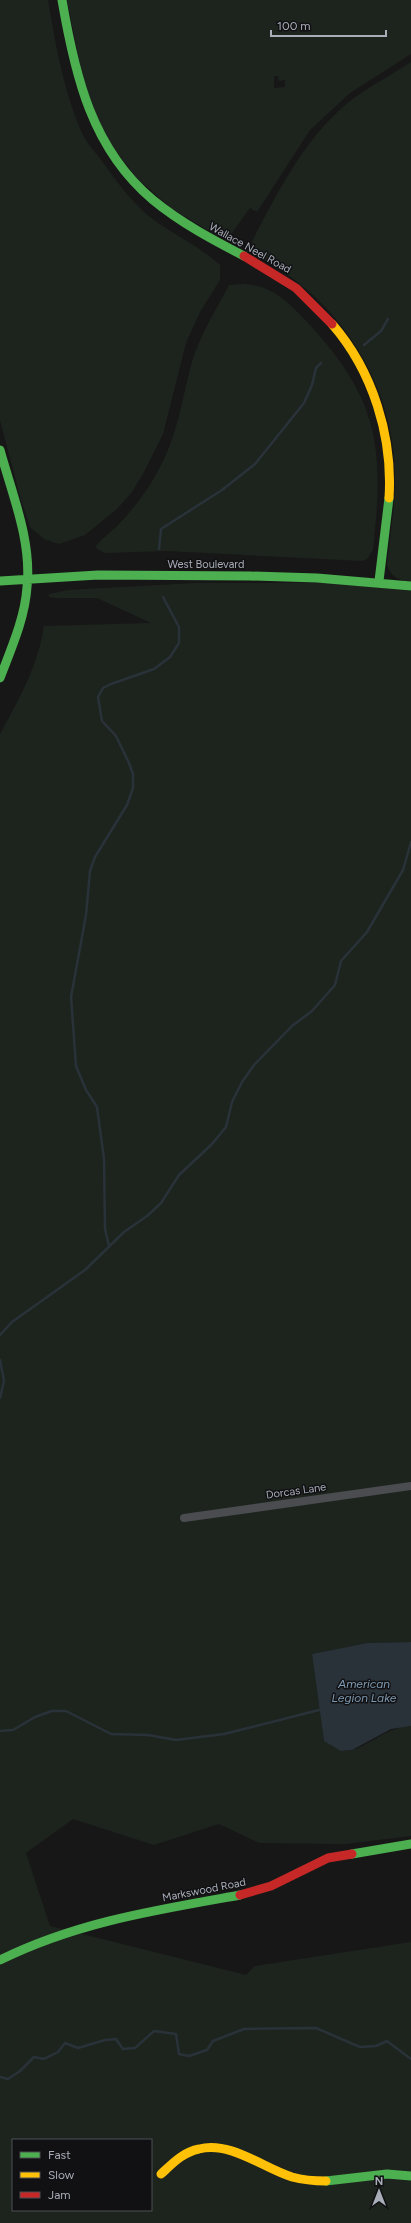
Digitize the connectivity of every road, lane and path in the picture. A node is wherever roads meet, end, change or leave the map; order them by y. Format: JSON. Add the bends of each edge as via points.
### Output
{"nodes":[{"id":1,"x":62,"y":0,"type":"edge"},
{"id":2,"x":0,"y":450,"type":"edge"},
{"id":3,"x":28,"y":580,"type":"junction"},
{"id":4,"x":0,"y":581,"type":"edge"},
{"id":5,"x":379,"y":581,"type":"junction"},
{"id":6,"x":411,"y":586,"type":"edge"},
{"id":7,"x":0,"y":678,"type":"edge"},
{"id":8,"x":411,"y":1486,"type":"edge"},
{"id":9,"x":184,"y":1518,"type":"dead end"},
{"id":10,"x":411,"y":1844,"type":"edge"},
{"id":11,"x":0,"y":1960,"type":"edge"},
{"id":12,"x":161,"y":2174,"type":"dead end"},
{"id":13,"x":411,"y":2176,"type":"edge"}],
"edges":[{"from":1,"to":5,"type":"main road","name":"Wallace Neel Road","via":[[73,63],[84,102],[104,142],[122,169],[144,193],[176,219],[271,272],[301,293],[332,324],[355,356],[373,393],[380,415],[389,466],[388,511]]},
{"from":2,"to":3,"type":"main road","via":[[26,553]]},
{"from":3,"to":4,"type":"main road","name":"West Boulevard"},
{"from":3,"to":5,"type":"main road","name":"West Boulevard","via":[[98,575],[304,577]]},
{"from":3,"to":7,"type":"main road","via":[[12,648]]},
{"from":5,"to":6,"type":"main road","name":"West Boulevard"},
{"from":8,"to":9,"type":"street","name":"Dorcas Lane"},
{"from":10,"to":11,"type":"main road","name":"Markswood Road","via":[[328,1858],[257,1892],[81,1927],[36,1943]]},
{"from":12,"to":13,"type":"main road","via":[[181,2156],[202,2148],[215,2147],[235,2151],[287,2176],[312,2181],[341,2181],[388,2174]]}]}
